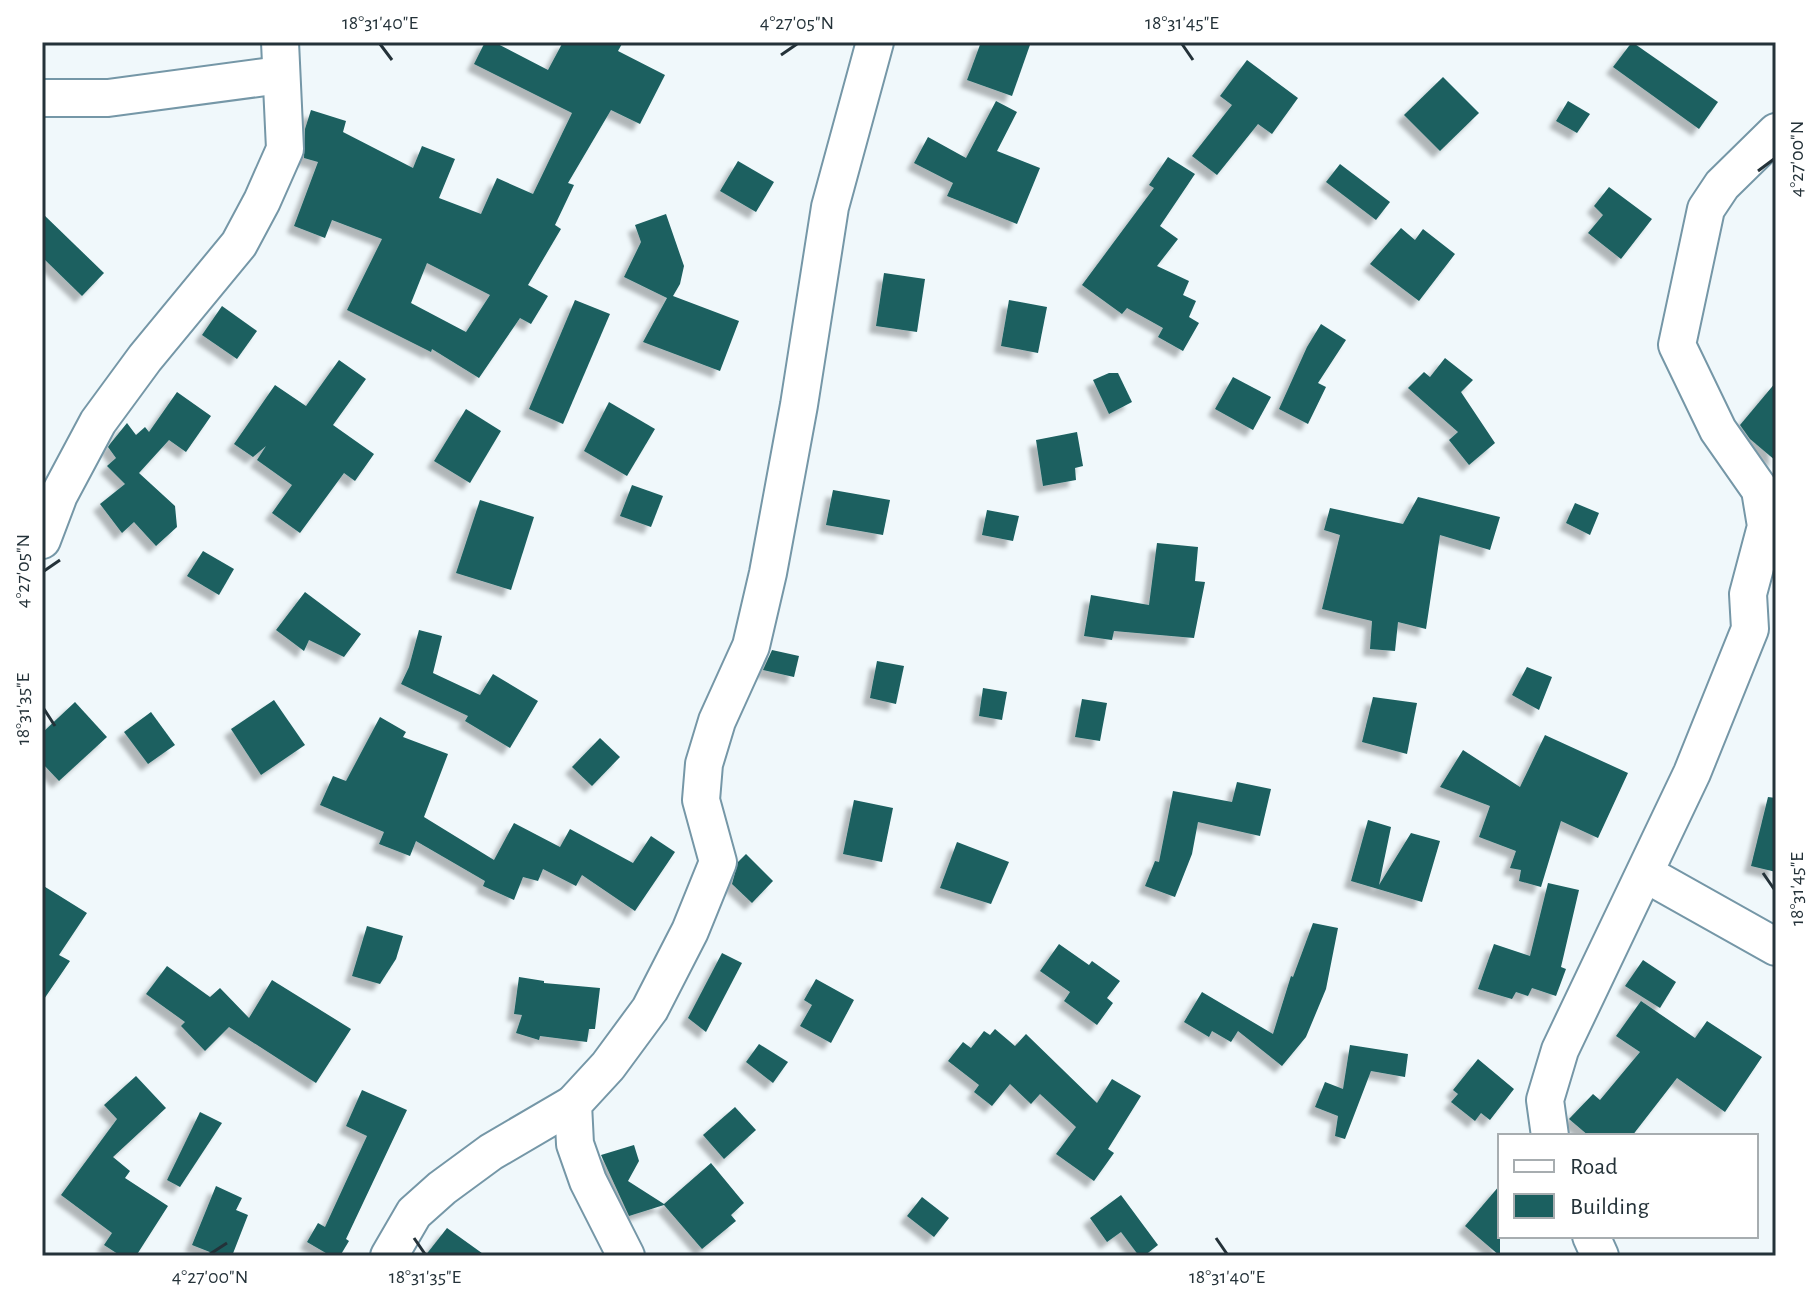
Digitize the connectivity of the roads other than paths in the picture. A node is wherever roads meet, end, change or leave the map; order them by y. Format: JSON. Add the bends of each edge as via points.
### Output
{"nodes":[{"id":1,"x":875,"y":42,"type":"edge"},
{"id":2,"x":280,"y":58,"type":"edge"},
{"id":3,"x":42,"y":98,"type":"edge"},
{"id":4,"x":1776,"y":132,"type":"edge"},
{"id":5,"x":42,"y":540,"type":"edge"},
{"id":6,"x":1763,"y":635,"type":"edge"},
{"id":7,"x":1646,"y":874,"type":"junction"},
{"id":8,"x":1776,"y":947,"type":"edge"},
{"id":9,"x":573,"y":1104,"type":"junction"},
{"id":10,"x":1550,"y":1134,"type":"edge"},
{"id":11,"x":389,"y":1256,"type":"edge"},
{"id":12,"x":626,"y":1256,"type":"edge"}],
"edges":[{"from":1,"to":9,"type":"street","via":[[830,207],[765,588],[751,646],[704,764],[701,800],[718,862],[650,1009]]},
{"from":2,"to":3,"type":"street","via":[[108,98]]},
{"from":2,"to":5,"type":"street","via":[[285,149],[262,201],[239,244],[98,422]]},
{"from":4,"to":6,"type":"street","via":[[1722,185],[1706,209],[1677,345],[1718,430],[1760,490],[1766,526],[1748,594]]},
{"from":6,"to":7,"type":"street"},
{"from":7,"to":8,"type":"street"},
{"from":7,"to":10,"type":"street","via":[[1560,1050],[1545,1100]]},
{"from":9,"to":11,"type":"street","via":[[442,1188],[414,1213]]},
{"from":9,"to":12,"type":"street","via":[[575,1144]]}]}
